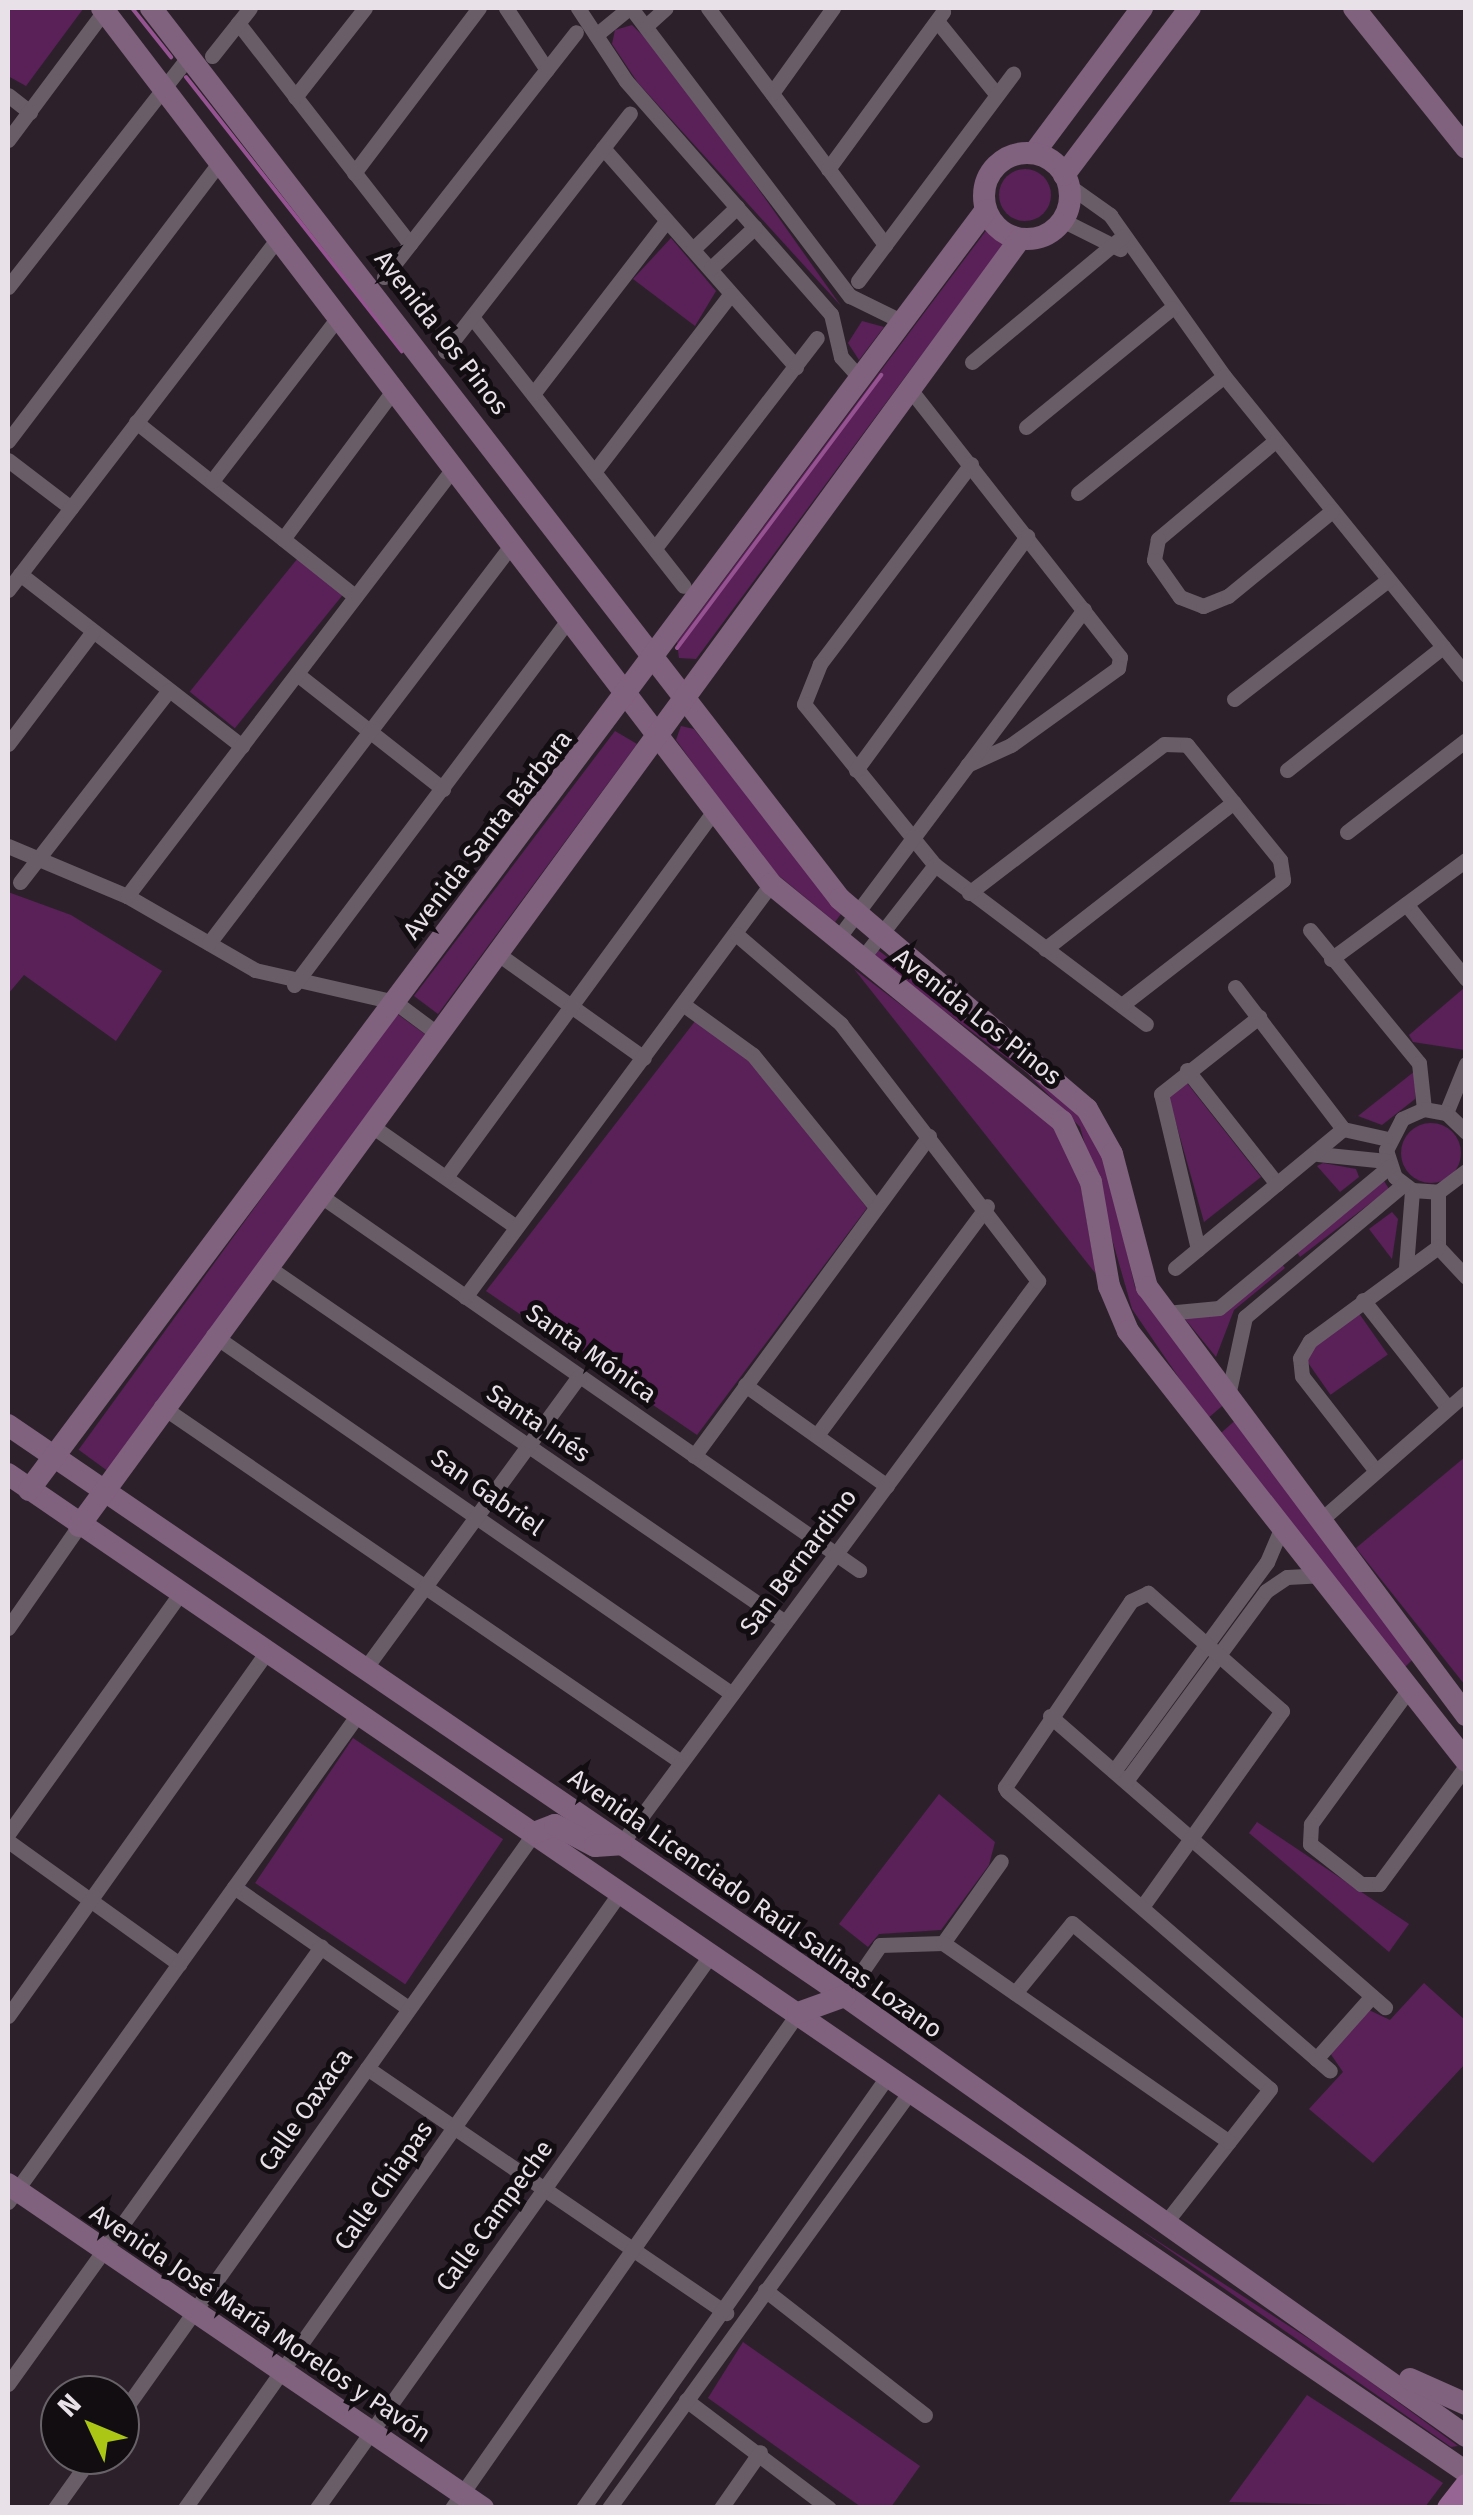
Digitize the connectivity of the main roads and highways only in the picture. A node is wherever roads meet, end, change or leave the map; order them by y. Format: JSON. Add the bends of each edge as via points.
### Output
{"nodes":[{"id":1,"x":1465,"y":2475,"type":"edge"},
{"id":2,"x":1450,"y":2508,"type":"edge"}],
"edges":[{"from":1,"to":2,"type":"main road"}]}
